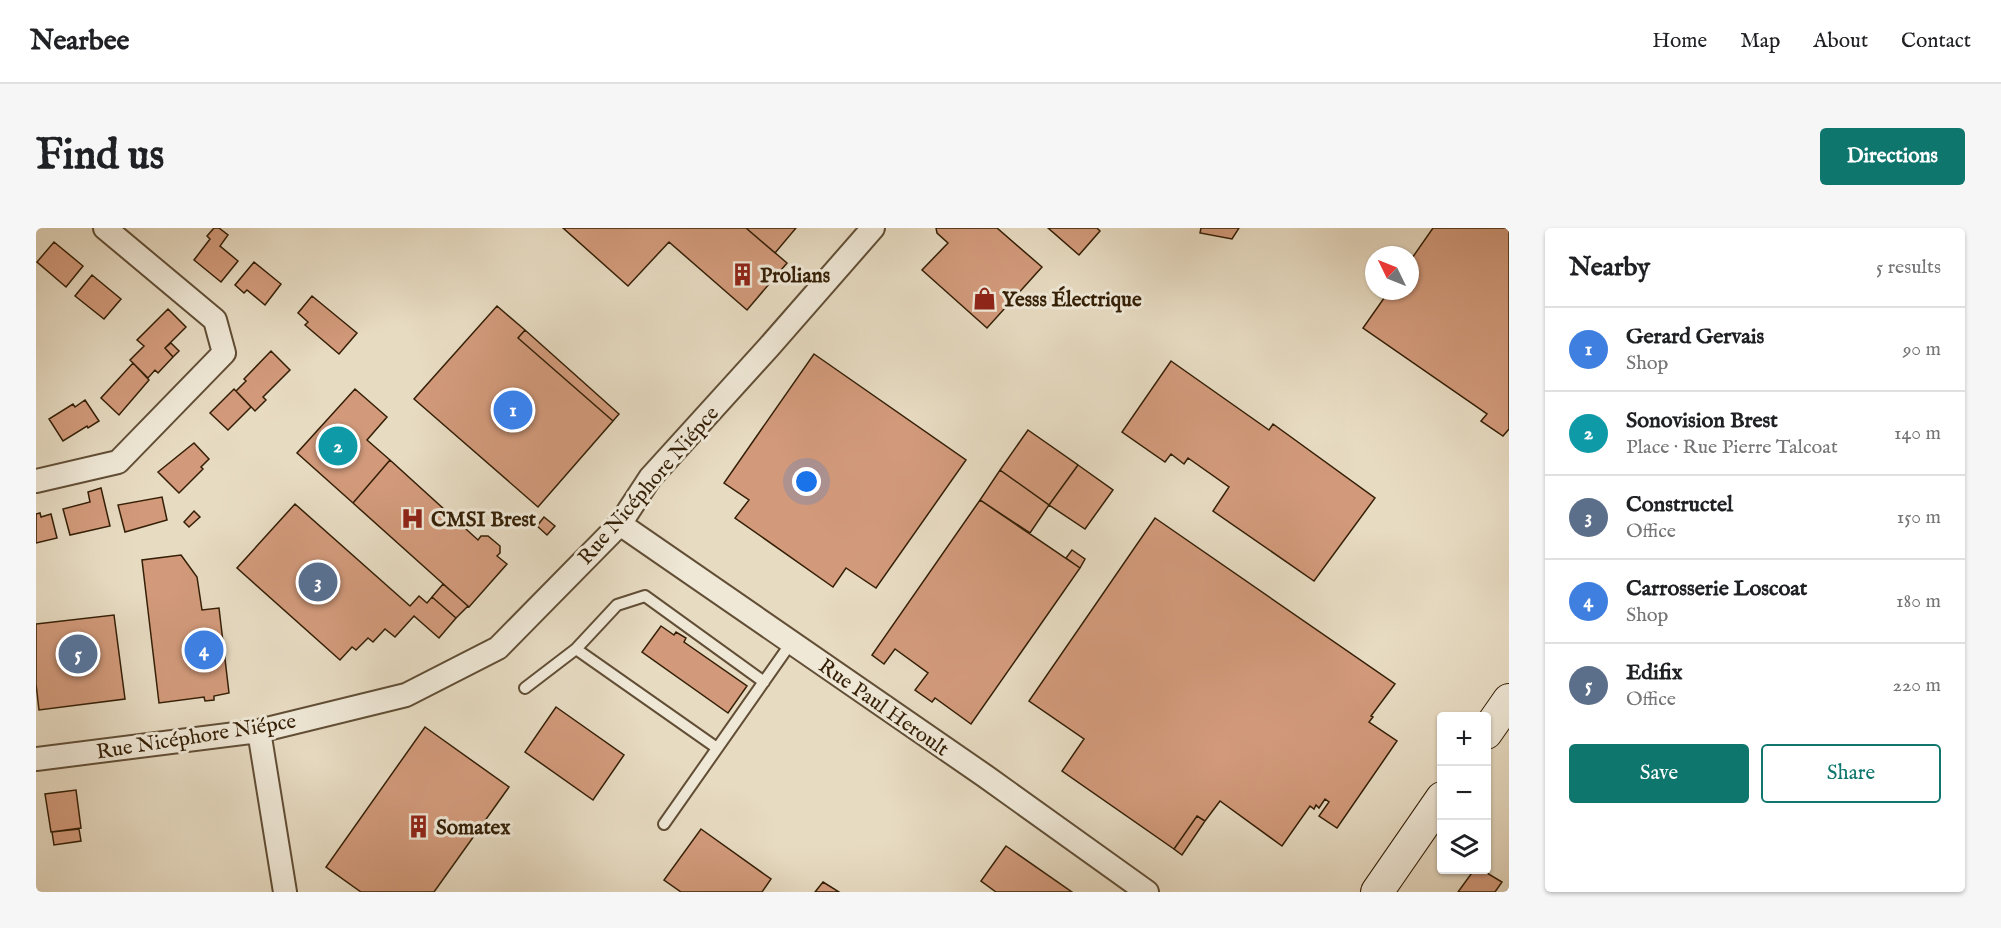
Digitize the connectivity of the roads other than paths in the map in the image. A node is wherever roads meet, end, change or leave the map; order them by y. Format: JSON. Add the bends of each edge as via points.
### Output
{"nodes":[{"id":1,"x":105,"y":228,"type":"edge"},
{"id":2,"x":873,"y":228,"type":"edge"},
{"id":3,"x":36,"y":481,"type":"edge"},
{"id":4,"x":620,"y":524,"type":"junction"},
{"id":5,"x":791,"y":643,"type":"junction"},
{"id":6,"x":576,"y":649,"type":"junction"},
{"id":7,"x":764,"y":682,"type":"junction"},
{"id":8,"x":525,"y":688,"type":"dead end"},
{"id":9,"x":1509,"y":700,"type":"edge"},
{"id":10,"x":1491,"y":726,"type":"edge"},
{"id":11,"x":259,"y":731,"type":"junction"},
{"id":12,"x":717,"y":748,"type":"junction"},
{"id":13,"x":36,"y":759,"type":"edge"},
{"id":14,"x":1437,"y":805,"type":"edge"},
{"id":15,"x":664,"y":824,"type":"dead end"},
{"id":16,"x":285,"y":892,"type":"edge"},
{"id":17,"x":1147,"y":892,"type":"edge"},
{"id":18,"x":1377,"y":892,"type":"edge"}],
"edges":[{"from":1,"to":3,"type":"street","via":[[215,320],[224,353],[118,462]]},
{"from":2,"to":4,"type":"street","name":"Rue Nicéphore Niépce","via":[[650,478]]},
{"from":4,"to":5,"type":"street","name":"Rue Paul Heroult"},
{"from":4,"to":11,"type":"street","name":"Rue Nicéphore Niépce","via":[[498,648],[406,695]]},
{"from":5,"to":7,"type":"lane"},
{"from":5,"to":17,"type":"street","name":"Rue Paul Heroult"},
{"from":6,"to":7,"type":"lane","via":[[617,605],[645,596]]},
{"from":6,"to":8,"type":"lane"},
{"from":6,"to":12,"type":"lane"},
{"from":7,"to":12,"type":"lane"},
{"from":9,"to":10,"type":"main road"},
{"from":11,"to":13,"type":"street","name":"Rue Nicéphore Niépce"},
{"from":11,"to":16,"type":"street"},
{"from":12,"to":15,"type":"lane"},
{"from":14,"to":18,"type":"main road"}]}
